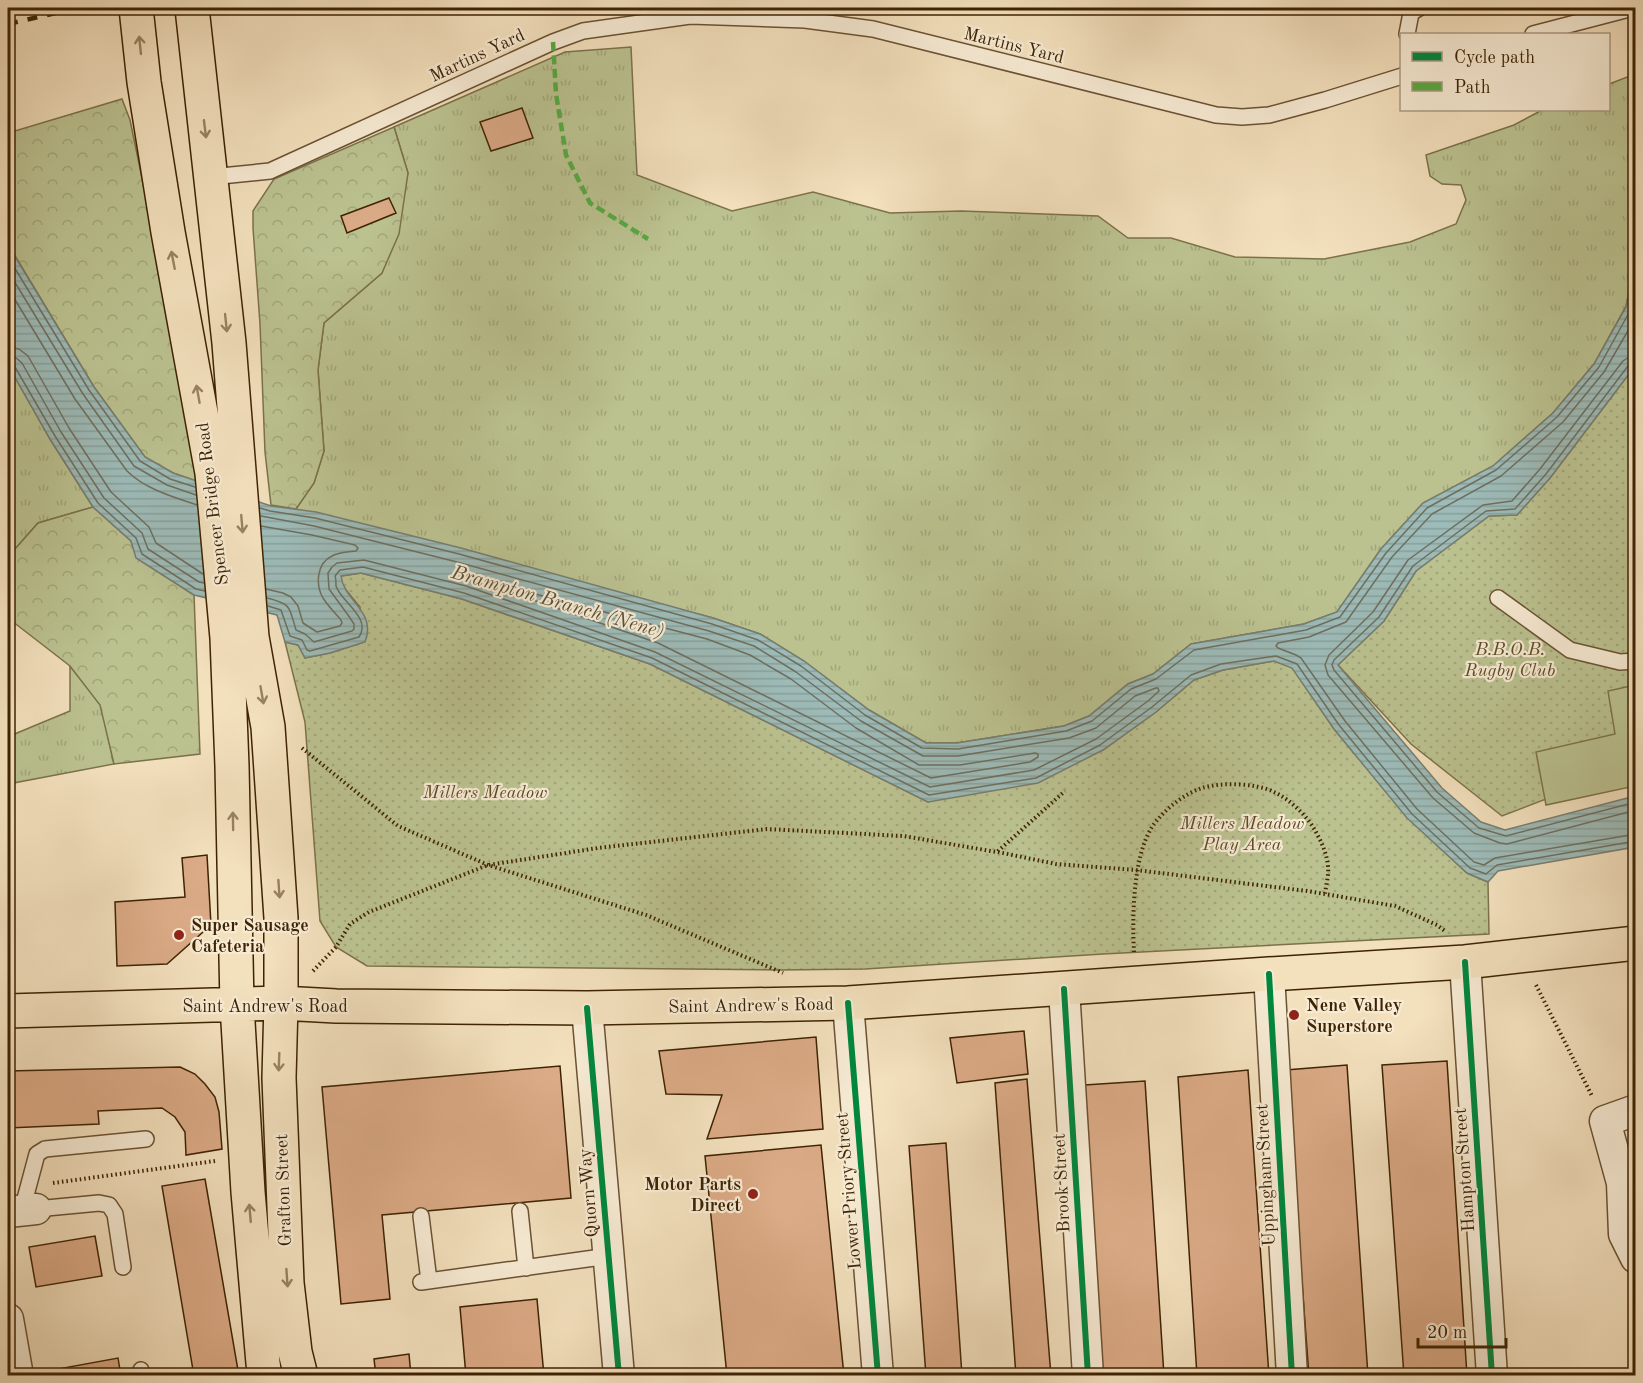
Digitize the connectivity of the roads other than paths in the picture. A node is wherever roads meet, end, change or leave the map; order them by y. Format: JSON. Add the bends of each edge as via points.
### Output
{"nodes":[{"id":1,"x":136,"y":8,"type":"edge"},
{"id":2,"x":192,"y":8,"type":"edge"},
{"id":3,"x":1419,"y":8,"type":"edge"},
{"id":4,"x":1633,"y":8,"type":"edge"},
{"id":5,"x":1407,"y":33,"type":"edge"},
{"id":6,"x":1537,"y":33,"type":"edge"},
{"id":7,"x":1400,"y":73,"type":"edge"},
{"id":8,"x":211,"y":177,"type":"junction"},
{"id":9,"x":225,"y":469,"type":"junction"},
{"id":10,"x":1498,"y":598,"type":"dead end"},
{"id":11,"x":239,"y":638,"type":"junction"},
{"id":12,"x":1635,"y":661,"type":"edge"},
{"id":13,"x":1635,"y":943,"type":"edge"},
{"id":14,"x":1475,"y":961,"type":"junction"},
{"id":15,"x":1269,"y":974,"type":"junction"},
{"id":16,"x":1064,"y":989,"type":"junction"},
{"id":17,"x":281,"y":1003,"type":"junction"},
{"id":18,"x":848,"y":1004,"type":"junction"},
{"id":19,"x":237,"y":1005,"type":"junction"},
{"id":20,"x":587,"y":1008,"type":"junction"},
{"id":21,"x":8,"y":1011,"type":"edge"},
{"id":22,"x":1635,"y":1110,"type":"edge"},
{"id":23,"x":146,"y":1138,"type":"dead end"},
{"id":24,"x":30,"y":1209,"type":"edge"},
{"id":25,"x":520,"y":1211,"type":"dead end"},
{"id":26,"x":421,"y":1216,"type":"dead end"},
{"id":27,"x":609,"y":1256,"type":"junction"},
{"id":28,"x":1635,"y":1258,"type":"edge"},
{"id":29,"x":123,"y":1267,"type":"dead end"},
{"id":30,"x":526,"y":1268,"type":"junction"},
{"id":31,"x":8,"y":1319,"type":"edge"},
{"id":32,"x":18,"y":1376,"type":"edge"},
{"id":33,"x":265,"y":1376,"type":"edge"},
{"id":34,"x":300,"y":1376,"type":"edge"},
{"id":35,"x":619,"y":1376,"type":"edge"},
{"id":36,"x":878,"y":1376,"type":"edge"},
{"id":37,"x":1088,"y":1376,"type":"edge"},
{"id":38,"x":1292,"y":1376,"type":"edge"},
{"id":39,"x":1492,"y":1376,"type":"edge"}],
"edges":[{"from":9,"to":1,"type":"main road","name":"Spencer Bridge Road","one_way":true,"via":[[189,338],[168,232]]},
{"from":2,"to":8,"type":"main road","name":"Spencer Bridge Road","one_way":true},
{"from":3,"to":5,"type":"lane","via":[[1411,13]]},
{"from":4,"to":6,"type":"lane"},
{"from":7,"to":8,"type":"lane","name":"Martins Yard","via":[[1269,115],[1216,115],[873,29],[805,20],[690,16],[583,31],[270,171]]},
{"from":8,"to":9,"type":"main road","name":"Spencer Bridge Road","one_way":true,"via":[[229,343]]},
{"from":9,"to":11,"type":"main road","name":"Spencer Bridge Road"},
{"from":10,"to":12,"type":"lane","via":[[1570,650],[1620,662]]},
{"from":11,"to":17,"type":"main road","name":"Spencer Bridge Road","one_way":true,"via":[[268,727],[280,908]]},
{"from":19,"to":11,"type":"main road","name":"Spencer Bridge Road","one_way":true,"via":[[232,766]]},
{"from":13,"to":14,"type":"main road","name":"Saint Andrew's Road"},
{"from":14,"to":15,"type":"main road","name":"Saint Andrew's Road"},
{"from":14,"to":39,"type":"street","name":"Hampton Street"},
{"from":15,"to":16,"type":"main road","name":"Saint Andrew's Road"},
{"from":15,"to":38,"type":"street","name":"Uppingham Street"},
{"from":16,"to":18,"type":"main road","name":"Saint Andrew's Road"},
{"from":16,"to":37,"type":"street","name":"Brook Street"},
{"from":17,"to":19,"type":"main road","name":"Saint Andrew's Road"},
{"from":17,"to":20,"type":"main road","name":"Saint Andrew's Road"},
{"from":17,"to":34,"type":"main road","name":"Grafton Street","one_way":true,"via":[[279,1078],[287,1283]]},
{"from":18,"to":20,"type":"main road","name":"Saint Andrew's Road"},
{"from":18,"to":36,"type":"street","name":"Lower Priory Street"},
{"from":19,"to":21,"type":"main road","name":"Saint Andrew's Road"},
{"from":33,"to":19,"type":"main road","name":"Grafton Street","one_way":true},
{"from":20,"to":27,"type":"street","name":"Quorn Way"},
{"from":22,"to":28,"type":"street","via":[[1605,1121],[1622,1183],[1624,1234]]},
{"from":23,"to":24,"type":"lane","via":[[45,1149],[37,1154]]},
{"from":24,"to":29,"type":"lane","via":[[109,1205],[115,1214]]},
{"from":25,"to":30,"type":"lane"},
{"from":26,"to":30,"type":"lane","via":[[425,1282]]},
{"from":27,"to":30,"type":"lane"},
{"from":27,"to":35,"type":"street","name":"Quorn Way"},
{"from":31,"to":32,"type":"street"}]}
